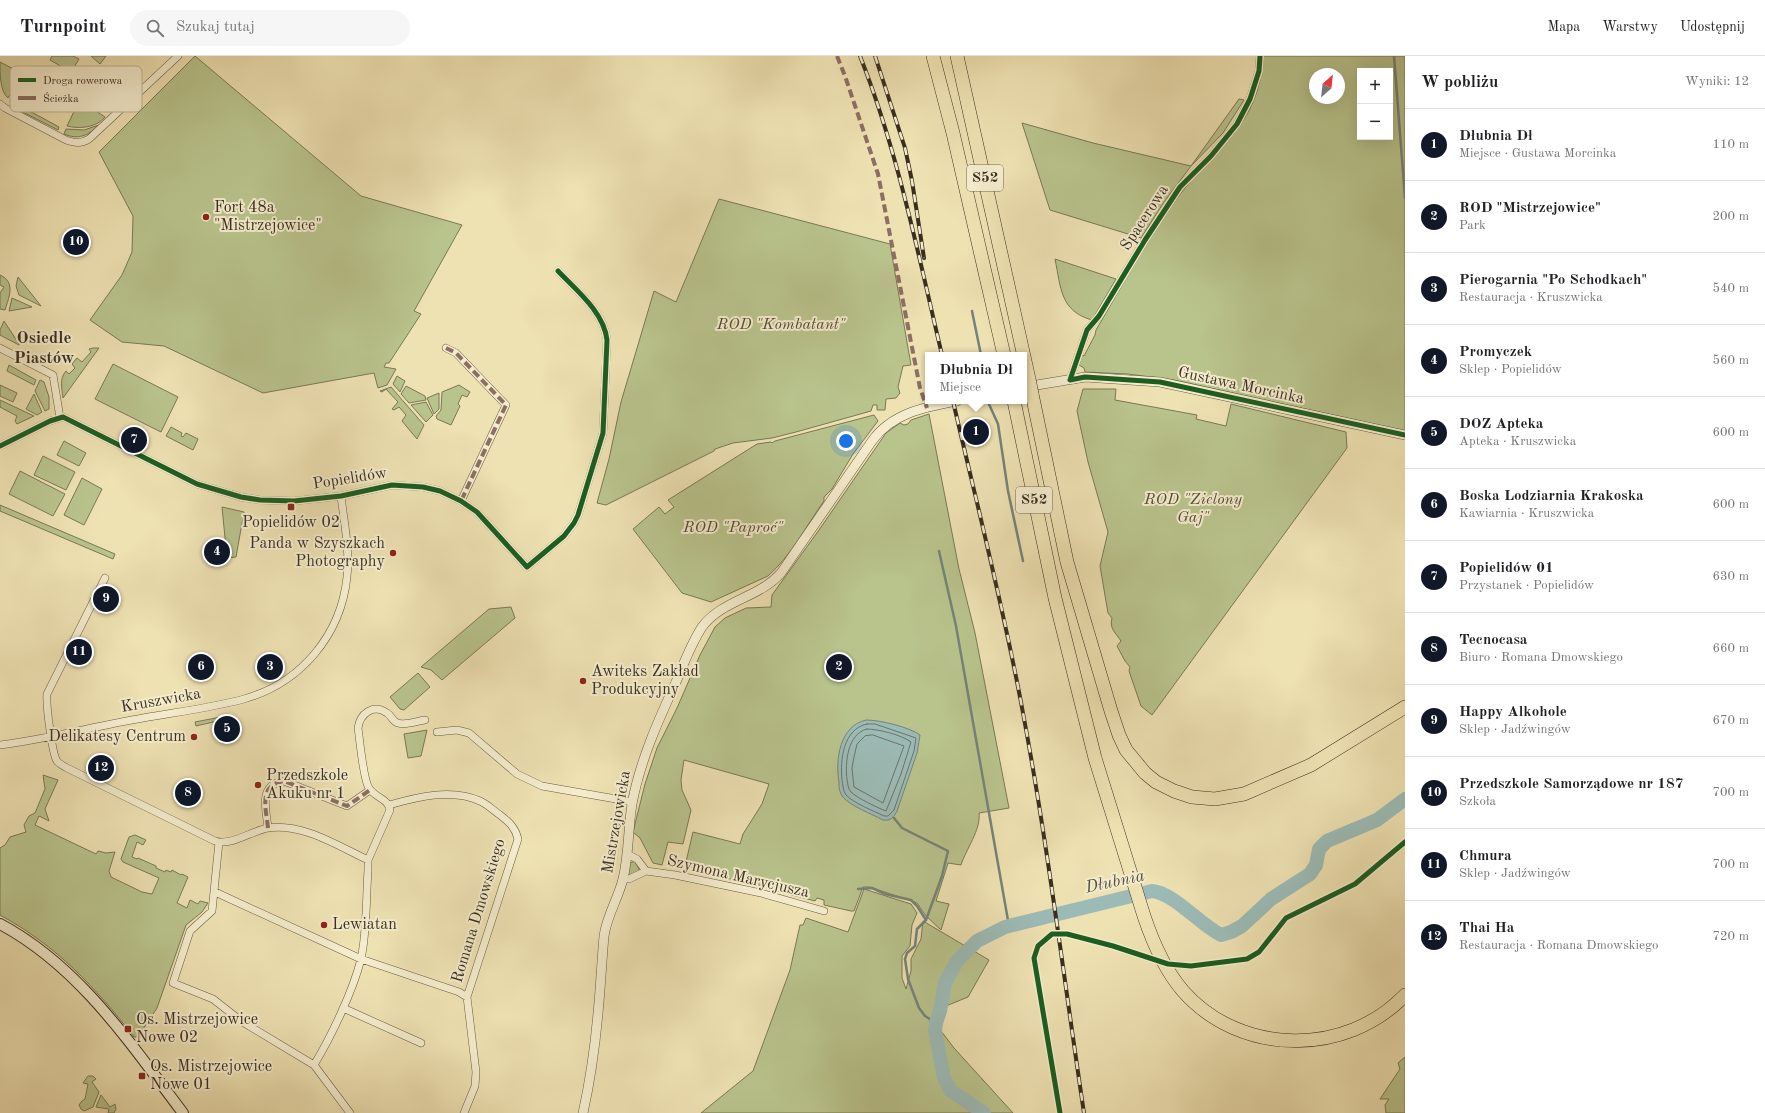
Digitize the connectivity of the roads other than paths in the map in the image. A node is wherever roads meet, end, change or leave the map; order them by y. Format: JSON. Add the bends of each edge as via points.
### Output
{"nodes":[{"id":1,"x":178,"y":56,"type":"edge"},
{"id":2,"x":933,"y":56,"type":"edge"},
{"id":3,"x":957,"y":56,"type":"edge"},
{"id":4,"x":1260,"y":56,"type":"edge"},
{"id":5,"x":142,"y":90,"type":"edge"},
{"id":6,"x":0,"y":104,"type":"edge"},
{"id":7,"x":10,"y":111,"type":"edge"},
{"id":8,"x":13,"y":112,"type":"edge"},
{"id":9,"x":118,"y":112,"type":"edge"},
{"id":10,"x":558,"y":271,"type":"dead end"},
{"id":11,"x":0,"y":348,"type":"edge"},
{"id":12,"x":446,"y":348,"type":"dead end"},
{"id":13,"x":1003,"y":352,"type":"edge"},
{"id":14,"x":1022,"y":352,"type":"edge"},
{"id":15,"x":1070,"y":380,"type":"junction"},
{"id":16,"x":1029,"y":386,"type":"edge"},
{"id":17,"x":944,"y":404,"type":"edge"},
{"id":18,"x":1015,"y":404,"type":"edge"},
{"id":19,"x":60,"y":418,"type":"junction"},
{"id":20,"x":1405,"y":434,"type":"edge"},
{"id":21,"x":0,"y":446,"type":"edge"},
{"id":22,"x":341,"y":496,"type":"junction"},
{"id":23,"x":461,"y":501,"type":"junction"},
{"id":24,"x":105,"y":578,"type":"dead end"},
{"id":25,"x":1405,"y":707,"type":"edge"},
{"id":26,"x":425,"y":720,"type":"dead end"},
{"id":27,"x":437,"y":732,"type":"dead end"},
{"id":28,"x":52,"y":736,"type":"junction"},
{"id":29,"x":0,"y":745,"type":"edge"},
{"id":30,"x":370,"y":790,"type":"junction"},
{"id":31,"x":633,"y":802,"type":"junction"},
{"id":32,"x":389,"y":805,"type":"junction"},
{"id":33,"x":268,"y":828,"type":"junction"},
{"id":34,"x":220,"y":842,"type":"junction"},
{"id":35,"x":627,"y":854,"type":"junction"},
{"id":36,"x":368,"y":860,"type":"junction"},
{"id":37,"x":646,"y":871,"type":"junction"},
{"id":38,"x":623,"y":879,"type":"junction"},
{"id":39,"x":215,"y":892,"type":"junction"},
{"id":40,"x":824,"y":911,"type":"dead end"},
{"id":41,"x":0,"y":924,"type":"edge"},
{"id":42,"x":361,"y":959,"type":"junction"},
{"id":43,"x":1405,"y":995,"type":"edge"},
{"id":44,"x":467,"y":997,"type":"junction"},
{"id":45,"x":342,"y":1008,"type":"junction"},
{"id":46,"x":421,"y":1043,"type":"dead end"},
{"id":47,"x":314,"y":1065,"type":"junction"},
{"id":48,"x":183,"y":1113,"type":"edge"},
{"id":49,"x":350,"y":1113,"type":"edge"},
{"id":50,"x":464,"y":1113,"type":"edge"},
{"id":51,"x":583,"y":1113,"type":"edge"}],
"edges":[{"from":1,"to":5,"type":"street"},
{"from":2,"to":13,"type":"highway","number":"S52"},
{"from":3,"to":14,"type":"highway","number":"S52"},
{"from":4,"to":15,"type":"street","name":"Spacerowa","via":[[1259,71],[1250,99],[1237,124],[1211,156],[1180,187],[1145,240],[1100,316],[1087,330]]},
{"from":6,"to":7,"type":"street"},
{"from":8,"to":9,"type":"street","via":[[75,143],[89,139]]},
{"from":10,"to":23,"type":"street","name":"Popielidów","via":[[598,316],[606,330],[607,340],[603,433],[578,515],[564,536],[527,567],[477,512]]},
{"from":11,"to":19,"type":"street","via":[[52,375]]},
{"from":12,"to":23,"type":"street","via":[[456,353],[506,405]]},
{"from":15,"to":16,"type":"street","name":"Gustawa Morcinka"},
{"from":15,"to":20,"type":"street","name":"Gustawa Morcinka","via":[[1084,377],[1160,382]]},
{"from":16,"to":25,"type":"highway","number":"S52","via":[[1067,562],[1111,711],[1126,750],[1145,773],[1156,782],[1192,797],[1234,797],[1312,765]]},
{"from":17,"to":31,"type":"street","name":"Mistrzejowicka","via":[[894,420],[879,431],[775,580],[764,589],[717,613],[703,627],[689,651],[655,730],[642,765]]},
{"from":18,"to":43,"type":"highway","number":"S52","via":[[1055,598],[1095,758],[1151,937],[1163,964],[1183,991],[1213,1017],[1253,1035],[1283,1041],[1315,1040],[1346,1033],[1382,1015]]},
{"from":19,"to":21,"type":"street"},
{"from":19,"to":22,"type":"street","name":"Popielidów","via":[[68,419],[209,489],[273,501]]},
{"from":22,"to":23,"type":"street","name":"Popielidów","via":[[381,487],[407,485],[440,491]]},
{"from":22,"to":28,"type":"street","name":"Kruszwicka","via":[[348,559],[342,604],[336,622],[322,645],[299,671],[286,680],[245,699]]},
{"from":24,"to":28,"type":"street","via":[[47,694],[47,712]]},
{"from":26,"to":30,"type":"street","via":[[396,723],[387,713],[374,709],[361,717],[358,728],[366,782]]},
{"from":27,"to":31,"type":"street","via":[[457,730],[469,733],[517,774],[537,784]]},
{"from":28,"to":29,"type":"street","name":"Kruszwicka"},
{"from":28,"to":34,"type":"street","via":[[56,760],[67,768]]},
{"from":30,"to":32,"type":"street"},
{"from":30,"to":33,"type":"street","via":[[347,806],[284,781],[275,782],[268,788],[265,797]]},
{"from":31,"to":35,"type":"street","name":"Mistrzejowicka"},
{"from":32,"to":36,"type":"street","via":[[390,810]]},
{"from":32,"to":44,"type":"street","name":"Romana Dmowskiego","via":[[428,796],[471,798],[488,807],[515,829],[518,838],[516,846]]},
{"from":33,"to":34,"type":"street"},
{"from":33,"to":36,"type":"street","via":[[287,828],[308,833]]},
{"from":34,"to":39,"type":"street"},
{"from":35,"to":37,"type":"street","name":"Szymona Marycjusza","via":[[637,860]]},
{"from":35,"to":38,"type":"street","name":"Mistrzejowicka"},
{"from":36,"to":42,"type":"street"},
{"from":37,"to":38,"type":"street","name":"Szymona Marycjusza"},
{"from":37,"to":40,"type":"street","name":"Szymona Marycjusza","via":[[761,893]]},
{"from":38,"to":51,"type":"street","name":"Mistrzejowicka","via":[[604,935],[597,1021]]},
{"from":39,"to":42,"type":"street"},
{"from":39,"to":47,"type":"street","via":[[212,911],[190,931],[172,983],[213,999],[247,1025]]},
{"from":41,"to":48,"type":"main road","via":[[44,952],[87,991]]},
{"from":42,"to":44,"type":"street","via":[[459,992]]},
{"from":42,"to":45,"type":"street"},
{"from":44,"to":50,"type":"street","name":"Romana Dmowskiego","via":[[476,1072],[475,1086]]},
{"from":45,"to":46,"type":"street"},
{"from":45,"to":47,"type":"street"},
{"from":47,"to":49,"type":"street"}]}
